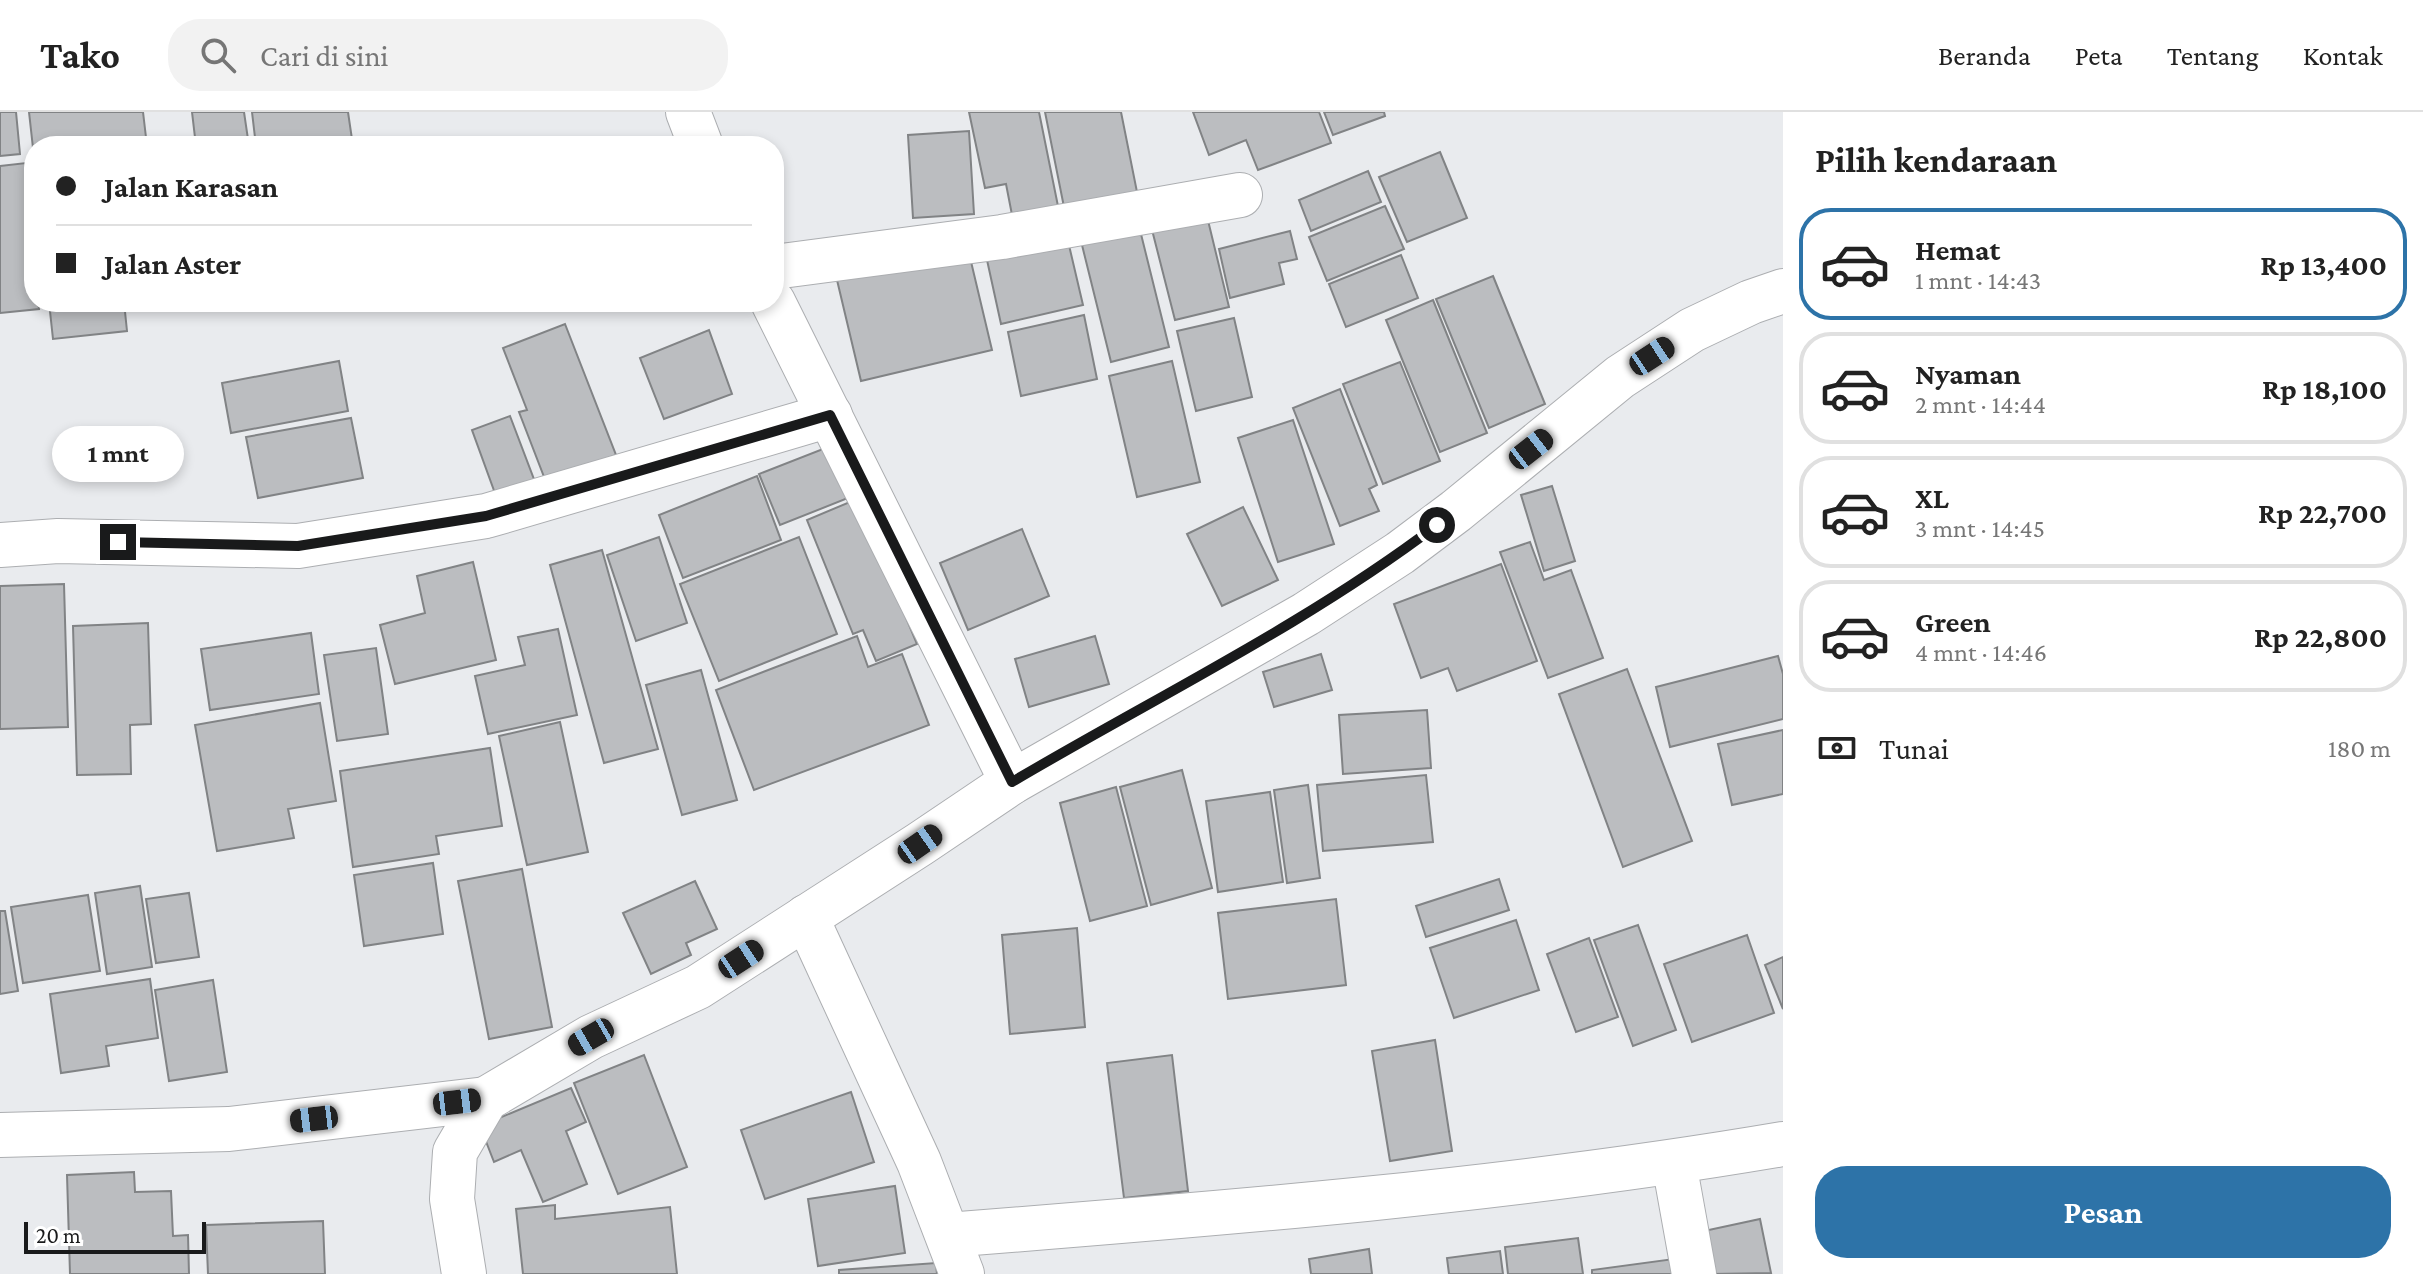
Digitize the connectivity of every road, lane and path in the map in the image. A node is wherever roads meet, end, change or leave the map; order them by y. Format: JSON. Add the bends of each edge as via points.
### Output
{"nodes":[{"id":1,"x":688,"y":112,"type":"edge"},
{"id":2,"x":697,"y":136,"type":"edge"},
{"id":3,"x":1240,"y":195,"type":"dead end"},
{"id":4,"x":784,"y":266,"type":"edge"},
{"id":5,"x":1783,"y":291,"type":"edge"},
{"id":6,"x":778,"y":312,"type":"edge"},
{"id":7,"x":830,"y":415,"type":"junction"},
{"id":8,"x":0,"y":545,"type":"edge"},
{"id":9,"x":1012,"y":782,"type":"junction"},
{"id":10,"x":806,"y":917,"type":"junction"},
{"id":11,"x":486,"y":1099,"type":"junction"},
{"id":12,"x":0,"y":1135,"type":"edge"},
{"id":13,"x":1783,"y":1144,"type":"edge"},
{"id":14,"x":1674,"y":1163,"type":"junction"},
{"id":15,"x":955,"y":1254,"type":"edge"},
{"id":16,"x":464,"y":1274,"type":"edge"},
{"id":17,"x":1694,"y":1274,"type":"edge"}],
"edges":[{"from":1,"to":2,"type":"street"},
{"from":3,"to":4,"type":"street","via":[[1002,237]]},
{"from":5,"to":9,"type":"street","via":[[1692,330],[1620,377],[1456,511],[1306,614]]},
{"from":6,"to":7,"type":"street"},
{"from":7,"to":8,"type":"street","via":[[486,516],[298,546],[58,541]]},
{"from":7,"to":9,"type":"street"},
{"from":9,"to":10,"type":"street"},
{"from":10,"to":11,"type":"street","via":[[698,987],[591,1037]]},
{"from":10,"to":15,"type":"street","via":[[919,1162]]},
{"from":11,"to":12,"type":"street","via":[[229,1129]]},
{"from":11,"to":16,"type":"street","via":[[455,1152],[452,1199]]},
{"from":13,"to":14,"type":"street"},
{"from":14,"to":15,"type":"street","via":[[1276,1209]]},
{"from":14,"to":17,"type":"street"}]}
